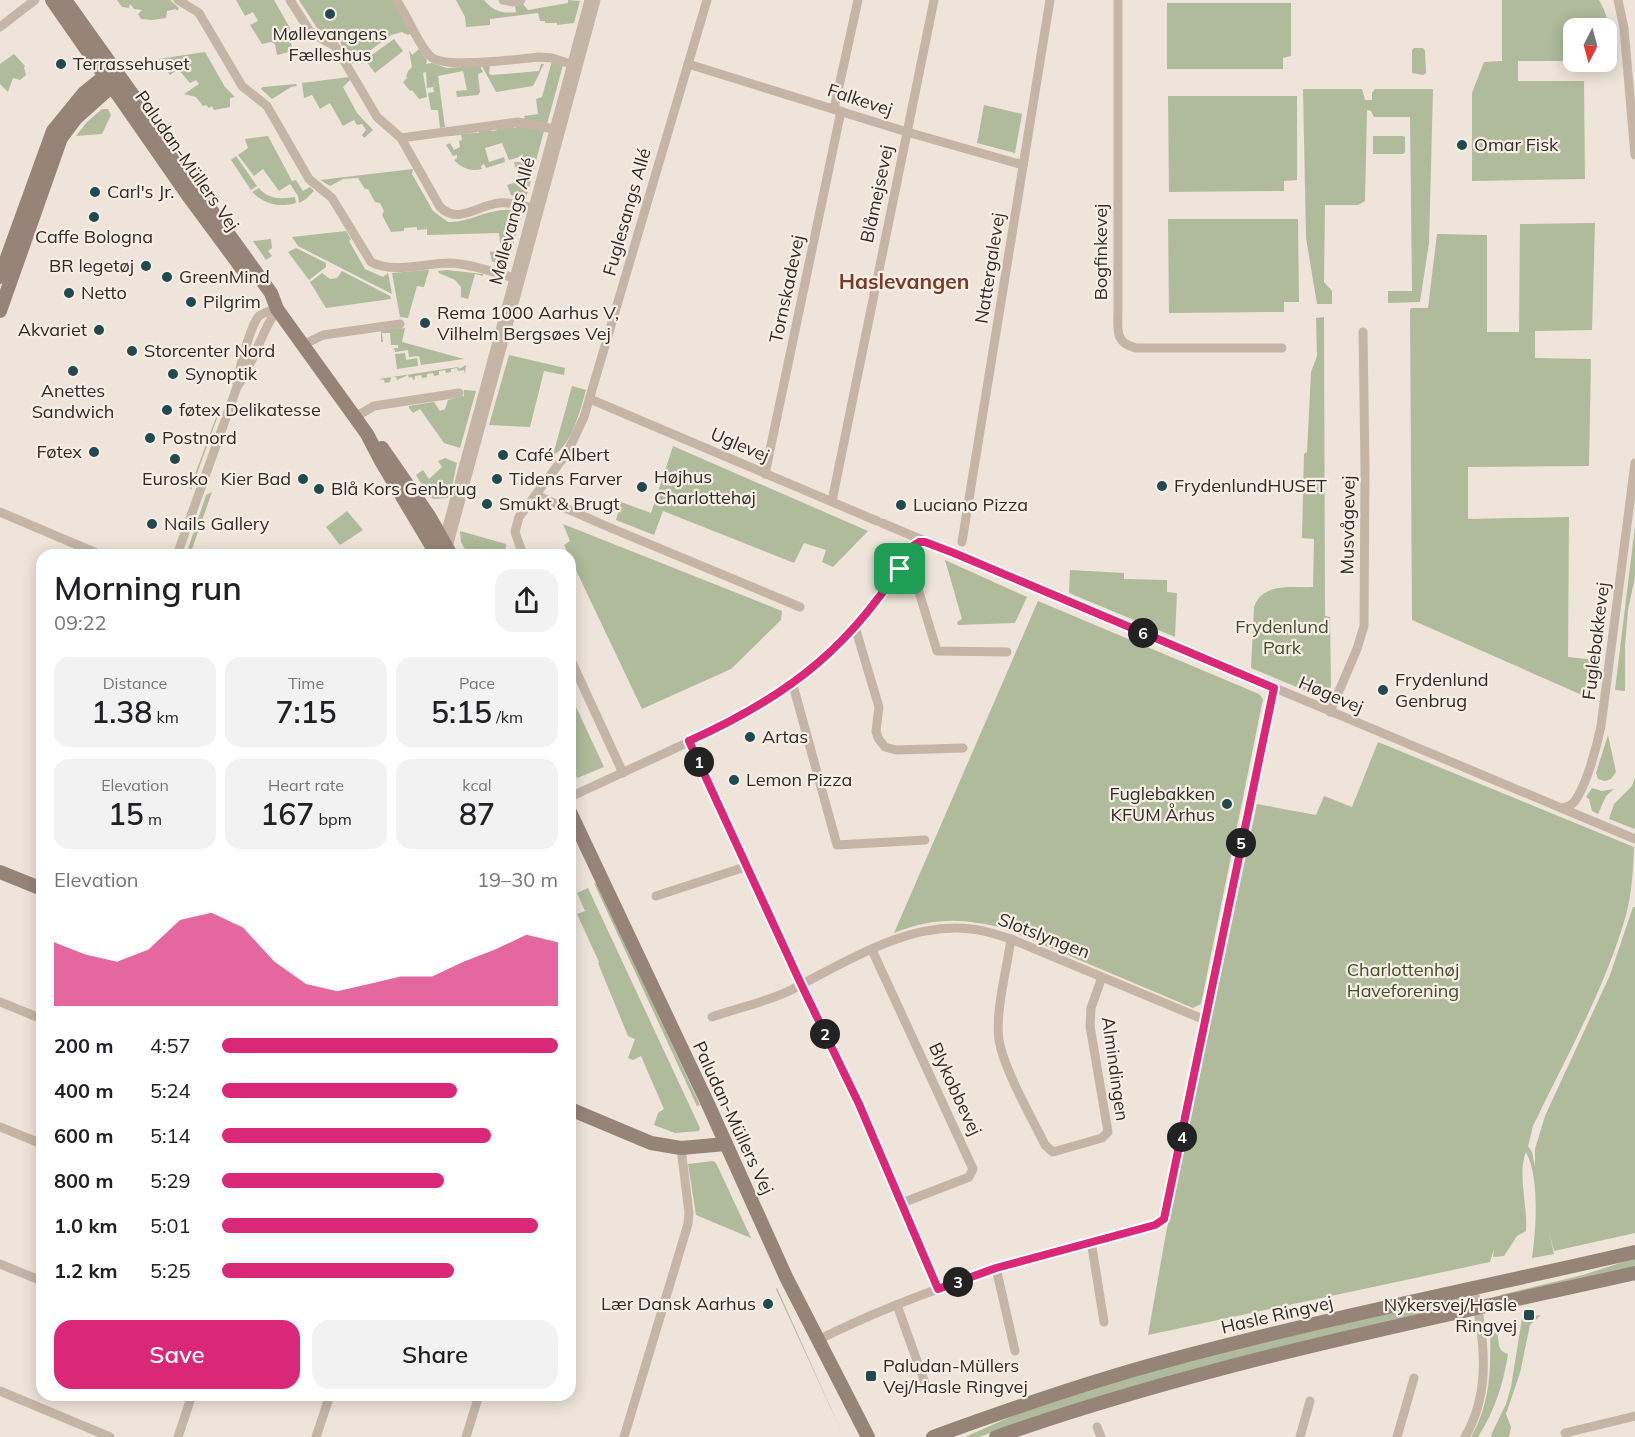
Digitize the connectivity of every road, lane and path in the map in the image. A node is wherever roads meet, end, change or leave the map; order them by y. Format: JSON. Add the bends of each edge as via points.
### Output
{"nodes":[{"id":1,"x":35,"y":0,"type":"edge"},
{"id":2,"x":52,"y":0,"type":"edge"},
{"id":3,"x":66,"y":0,"type":"edge"},
{"id":4,"x":178,"y":0,"type":"edge"},
{"id":5,"x":290,"y":0,"type":"edge"},
{"id":6,"x":396,"y":0,"type":"edge"},
{"id":7,"x":503,"y":0,"type":"edge"},
{"id":8,"x":521,"y":0,"type":"edge"},
{"id":9,"x":589,"y":0,"type":"edge"},
{"id":10,"x":596,"y":0,"type":"edge"},
{"id":11,"x":707,"y":0,"type":"edge"},
{"id":12,"x":858,"y":0,"type":"edge"},
{"id":13,"x":934,"y":0,"type":"edge"},
{"id":14,"x":1050,"y":0,"type":"edge"},
{"id":15,"x":1118,"y":0,"type":"edge"},
{"id":16,"x":1618,"y":0,"type":"edge"},
{"id":17,"x":0,"y":27,"type":"edge"},
{"id":18,"x":571,"y":64,"type":"junction"},
{"id":19,"x":688,"y":64,"type":"junction"},
{"id":20,"x":112,"y":79,"type":"junction"},
{"id":21,"x":838,"y":110,"type":"junction"},
{"id":22,"x":554,"y":129,"type":"junction"},
{"id":23,"x":907,"y":132,"type":"junction"},
{"id":24,"x":401,"y":138,"type":"junction"},
{"id":25,"x":1635,"y":154,"type":"edge"},
{"id":26,"x":1023,"y":165,"type":"junction"},
{"id":27,"x":532,"y":208,"type":"junction"},
{"id":28,"x":0,"y":277,"type":"edge"},
{"id":29,"x":517,"y":279,"type":"junction"},
{"id":30,"x":277,"y":309,"type":"junction"},
{"id":31,"x":0,"y":311,"type":"edge"},
{"id":32,"x":399,"y":324,"type":"dead end"},
{"id":33,"x":1363,"y":332,"type":"dead end"},
{"id":34,"x":303,"y":345,"type":"junction"},
{"id":35,"x":1282,"y":348,"type":"dead end"},
{"id":36,"x":459,"y":393,"type":"dead end"},
{"id":37,"x":590,"y":399,"type":"junction"},
{"id":38,"x":355,"y":417,"type":"junction"},
{"id":39,"x":1635,"y":463,"type":"edge"},
{"id":40,"x":765,"y":474,"type":"junction"},
{"id":41,"x":536,"y":495,"type":"junction"},
{"id":42,"x":831,"y":501,"type":"junction"},
{"id":43,"x":0,"y":512,"type":"edge"},
{"id":44,"x":880,"y":522,"type":"joint"},
{"id":45,"x":925,"y":542,"type":"junction"},
{"id":46,"x":962,"y":542,"type":"dead end"},
{"id":47,"x":87,"y":549,"type":"edge"},
{"id":48,"x":179,"y":549,"type":"edge"},
{"id":49,"x":442,"y":549,"type":"edge"},
{"id":50,"x":445,"y":549,"type":"edge"},
{"id":51,"x":521,"y":549,"type":"edge"},
{"id":52,"x":900,"y":569,"type":"junction"},
{"id":53,"x":801,"y":607,"type":"dead end"},
{"id":54,"x":855,"y":627,"type":"junction"},
{"id":55,"x":1007,"y":652,"type":"dead end"},
{"id":56,"x":576,"y":671,"type":"edge"},
{"id":57,"x":793,"y":685,"type":"junction"},
{"id":58,"x":1274,"y":688,"type":"junction"},
{"id":59,"x":1330,"y":712,"type":"junction"},
{"id":60,"x":689,"y":741,"type":"junction"},
{"id":61,"x":963,"y":748,"type":"dead end"},
{"id":62,"x":622,"y":773,"type":"junction"},
{"id":63,"x":576,"y":794,"type":"edge"},
{"id":64,"x":1559,"y":807,"type":"junction"},
{"id":65,"x":576,"y":825,"type":"edge"},
{"id":66,"x":1635,"y":839,"type":"edge"},
{"id":67,"x":925,"y":840,"type":"dead end"},
{"id":68,"x":748,"y":866,"type":"junction"},
{"id":69,"x":0,"y":872,"type":"edge"},
{"id":70,"x":36,"y":887,"type":"edge"},
{"id":71,"x":656,"y":896,"type":"dead end"},
{"id":72,"x":1011,"y":939,"type":"junction"},
{"id":73,"x":872,"y":950,"type":"junction"},
{"id":74,"x":1102,"y":977,"type":"junction"},
{"id":75,"x":801,"y":984,"type":"junction"},
{"id":76,"x":0,"y":1002,"type":"edge"},
{"id":77,"x":36,"y":1017,"type":"edge"},
{"id":78,"x":712,"y":1017,"type":"dead end"},
{"id":79,"x":1205,"y":1020,"type":"junction"},
{"id":80,"x":576,"y":1112,"type":"edge"},
{"id":81,"x":0,"y":1127,"type":"edge"},
{"id":82,"x":36,"y":1142,"type":"edge"},
{"id":83,"x":726,"y":1144,"type":"junction"},
{"id":84,"x":681,"y":1148,"type":"junction"},
{"id":85,"x":902,"y":1203,"type":"junction"},
{"id":86,"x":1091,"y":1241,"type":"junction"},
{"id":87,"x":1635,"y":1252,"type":"edge"},
{"id":88,"x":0,"y":1264,"type":"edge"},
{"id":89,"x":996,"y":1268,"type":"junction"},
{"id":90,"x":1635,"y":1273,"type":"edge"},
{"id":91,"x":36,"y":1279,"type":"edge"},
{"id":92,"x":938,"y":1289,"type":"junction"},
{"id":93,"x":1474,"y":1289,"type":"junction"},
{"id":94,"x":897,"y":1305,"type":"junction"},
{"id":95,"x":1478,"y":1308,"type":"junction"},
{"id":96,"x":1104,"y":1322,"type":"dead end"},
{"id":97,"x":818,"y":1340,"type":"junction"},
{"id":98,"x":1015,"y":1351,"type":"dead end"},
{"id":99,"x":1414,"y":1378,"type":"dead end"},
{"id":100,"x":926,"y":1386,"type":"dead end"},
{"id":101,"x":0,"y":1391,"type":"edge"},
{"id":102,"x":190,"y":1401,"type":"edge"},
{"id":103,"x":328,"y":1401,"type":"edge"},
{"id":104,"x":477,"y":1401,"type":"edge"},
{"id":105,"x":1310,"y":1401,"type":"dead end"},
{"id":106,"x":1635,"y":1416,"type":"edge"},
{"id":107,"x":1097,"y":1427,"type":"dead end"},
{"id":108,"x":1565,"y":1433,"type":"dead end"},
{"id":109,"x":110,"y":1437,"type":"edge"},
{"id":110,"x":178,"y":1437,"type":"edge"},
{"id":111,"x":316,"y":1437,"type":"edge"},
{"id":112,"x":466,"y":1437,"type":"edge"},
{"id":113,"x":624,"y":1437,"type":"edge"},
{"id":114,"x":868,"y":1437,"type":"edge"},
{"id":115,"x":933,"y":1437,"type":"edge"},
{"id":116,"x":996,"y":1437,"type":"edge"},
{"id":117,"x":1101,"y":1437,"type":"edge"},
{"id":118,"x":1300,"y":1437,"type":"edge"},
{"id":119,"x":1397,"y":1437,"type":"edge"},
{"id":120,"x":1465,"y":1437,"type":"edge"}],
"edges":[{"from":1,"to":17,"type":"street"},
{"from":2,"to":20,"type":"street","name":"Paludan-Müllers Vej"},
{"from":3,"to":20,"type":"street","name":"Paludan-Müllers Vej"},
{"from":4,"to":29,"type":"street","via":[[200,13],[242,86],[267,106],[309,179],[332,198],[371,262],[389,267],[463,265]]},
{"from":5,"to":24,"type":"street","via":[[311,33],[335,46],[377,117]]},
{"from":6,"to":18,"type":"street","via":[[429,56],[438,62],[539,57]]},
{"from":7,"to":8,"type":"street"},
{"from":9,"to":18,"type":"street","name":"Møllevangs Allé"},
{"from":10,"to":29,"type":"street","name":"Møllevangs Allé"},
{"from":11,"to":19,"type":"street","name":"Fuglesangs Allé"},
{"from":12,"to":21,"type":"street","name":"Tornskadevej"},
{"from":13,"to":23,"type":"street","name":"Blåmejsevej"},
{"from":14,"to":26,"type":"street","name":"Nattergalevej"},
{"from":15,"to":35,"type":"street","name":"Bogfinkevej","via":[[1120,339],[1136,348]]},
{"from":16,"to":25,"type":"street"},
{"from":18,"to":22,"type":"street","name":"Møllevangs Allé"},
{"from":19,"to":21,"type":"street","name":"Falkevej"},
{"from":19,"to":37,"type":"street","name":"Fuglesangs Allé"},
{"from":20,"to":28,"type":"street","via":[[84,93],[53,130]]},
{"from":20,"to":30,"type":"street","name":"Paludan-Müllers Vej","via":[[170,147],[271,293]]},
{"from":20,"to":31,"type":"street","via":[[62,138]]},
{"from":21,"to":23,"type":"street","name":"Falkevej"},
{"from":21,"to":40,"type":"street","name":"Tornskadevej"},
{"from":22,"to":24,"type":"street","via":[[518,122]]},
{"from":22,"to":27,"type":"street","name":"Møllevangs Allé"},
{"from":23,"to":26,"type":"street","name":"Falkevej"},
{"from":23,"to":42,"type":"street","name":"Blåmejsevej"},
{"from":24,"to":27,"type":"street","via":[[446,212],[462,215],[500,203]]},
{"from":26,"to":46,"type":"street","name":"Nattergalevej"},
{"from":27,"to":29,"type":"street","name":"Møllevangs Allé"},
{"from":29,"to":50,"type":"street","name":"Møllevangs Allé"},
{"from":30,"to":34,"type":"street","name":"Paludan-Müllers Vej"},
{"from":30,"to":48,"type":"street","via":[[256,321],[239,368],[237,387]]},
{"from":32,"to":34,"type":"street","via":[[323,335]]},
{"from":33,"to":59,"type":"street","name":"Musvågevej","via":[[1364,626]]},
{"from":34,"to":38,"type":"street","name":"Paludan-Müllers Vej"},
{"from":36,"to":38,"type":"street","via":[[374,406]]},
{"from":37,"to":40,"type":"street","name":"Uglevej"},
{"from":37,"to":41,"type":"street","name":"Fuglesangs Allé","via":[[567,453]]},
{"from":38,"to":49,"type":"street","name":"Paludan-Müllers Vej"},
{"from":39,"to":64,"type":"street","name":"Fuglebakkevej","via":[[1601,726],[1591,764],[1574,802]]},
{"from":40,"to":42,"type":"street","name":"Uglevej"},
{"from":41,"to":51,"type":"street","name":"Fuglesangs Allé","via":[[516,524]]},
{"from":41,"to":53,"type":"street"},
{"from":42,"to":44,"type":"street","name":"Uglevej"},
{"from":43,"to":47,"type":"street"},
{"from":44,"to":45,"type":"street","name":"Høgevej"},
{"from":45,"to":52,"type":"street","via":[[913,546]]},
{"from":45,"to":58,"type":"street","name":"Høgevej"},
{"from":52,"to":54,"type":"street"},
{"from":52,"to":55,"type":"street","via":[[915,579],[937,651]]},
{"from":54,"to":57,"type":"street"},
{"from":54,"to":61,"type":"street","via":[[879,707],[876,731],[881,743],[896,750]]},
{"from":56,"to":62,"type":"street"},
{"from":57,"to":60,"type":"street","via":[[734,721]]},
{"from":57,"to":67,"type":"street","via":[[837,845]]},
{"from":58,"to":59,"type":"street","name":"Høgevej"},
{"from":58,"to":79,"type":"street"},
{"from":59,"to":64,"type":"street","name":"Høgevej"},
{"from":60,"to":62,"type":"street"},
{"from":60,"to":68,"type":"street"},
{"from":62,"to":63,"type":"street"},
{"from":64,"to":66,"type":"street","name":"Høgevej"},
{"from":65,"to":83,"type":"street","name":"Paludan-Müllers Vej"},
{"from":68,"to":71,"type":"street"},
{"from":68,"to":75,"type":"street"},
{"from":69,"to":70,"type":"street"},
{"from":72,"to":73,"type":"street","name":"Slotslyngen","via":[[970,928],[936,929],[904,936]]},
{"from":72,"to":74,"type":"street","name":"Slotslyngen"},
{"from":72,"to":74,"type":"street","name":"Almindingen","via":[[999,1040],[1045,1145],[1053,1152],[1102,1138],[1108,1132],[1090,1026],[1090,1008]]},
{"from":73,"to":75,"type":"street","name":"Slotslyngen"},
{"from":73,"to":85,"type":"street","name":"Blykobbevej","via":[[972,1169],[969,1177]]},
{"from":74,"to":79,"type":"street","name":"Slotslyngen"},
{"from":75,"to":78,"type":"street","name":"Slotslyngen"},
{"from":75,"to":85,"type":"street"},
{"from":76,"to":77,"type":"street"},
{"from":79,"to":86,"type":"street","via":[[1166,1216],[1162,1222]]},
{"from":80,"to":84,"type":"street","via":[[651,1143]]},
{"from":81,"to":82,"type":"street"},
{"from":83,"to":84,"type":"street"},
{"from":83,"to":97,"type":"street","name":"Paludan-Müllers Vej"},
{"from":84,"to":113,"type":"street","via":[[688,1224]]},
{"from":85,"to":92,"type":"street"},
{"from":86,"to":89,"type":"street"},
{"from":86,"to":96,"type":"street"},
{"from":87,"to":93,"type":"street","name":"Hasle Ringvej"},
{"from":88,"to":91,"type":"street"},
{"from":89,"to":92,"type":"street"},
{"from":89,"to":98,"type":"street"},
{"from":90,"to":95,"type":"street"},
{"from":92,"to":94,"type":"street"},
{"from":93,"to":95,"type":"street"},
{"from":93,"to":115,"type":"street","name":"Hasle Ringvej","via":[[1165,1361],[1030,1402]]},
{"from":94,"to":97,"type":"street"},
{"from":94,"to":100,"type":"street"},
{"from":95,"to":116,"type":"street","via":[[1171,1381]]},
{"from":95,"to":120,"type":"street","via":[[1484,1382]]},
{"from":97,"to":114,"type":"street","name":"Paludan-Müllers Vej"},
{"from":99,"to":119,"type":"street"},
{"from":101,"to":109,"type":"street"},
{"from":102,"to":110,"type":"street"},
{"from":103,"to":111,"type":"street"},
{"from":104,"to":112,"type":"street"},
{"from":105,"to":118,"type":"street"},
{"from":106,"to":108,"type":"street"},
{"from":107,"to":117,"type":"street"}]}
